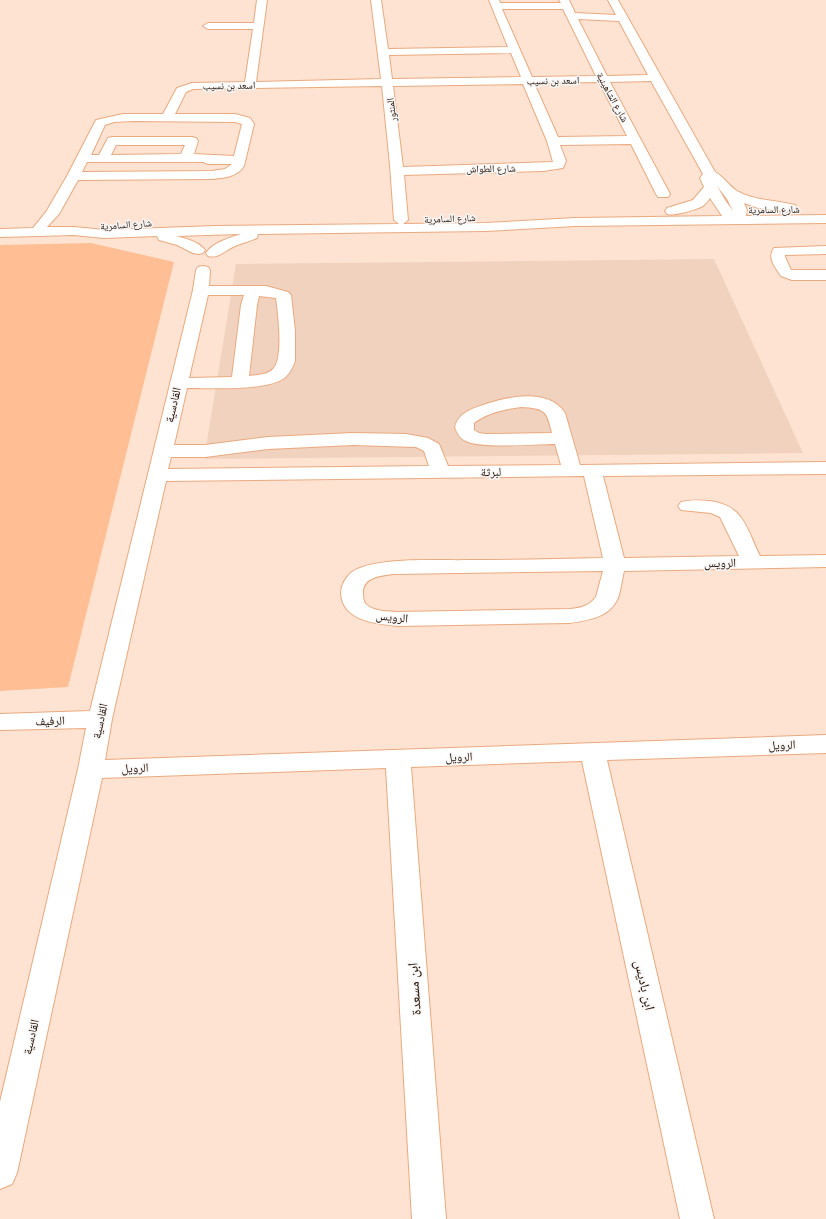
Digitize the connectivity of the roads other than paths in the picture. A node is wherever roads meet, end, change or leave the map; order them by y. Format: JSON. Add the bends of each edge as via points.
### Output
{"nodes":[{"id":1,"x":262,"y":0,"type":"edge"},
{"id":2,"x":376,"y":0,"type":"edge"},
{"id":3,"x":495,"y":3,"type":"edge"},
{"id":4,"x":610,"y":3,"type":"edge"},
{"id":5,"x":567,"y":7,"type":"edge"},
{"id":6,"x":623,"y":18,"type":"junction"},
{"id":7,"x":208,"y":26,"type":"dead end"},
{"id":8,"x":258,"y":26,"type":"junction"},
{"id":9,"x":514,"y":50,"type":"junction"},
{"id":10,"x":384,"y":52,"type":"junction"},
{"id":11,"x":655,"y":78,"type":"junction"},
{"id":12,"x":603,"y":80,"type":"junction"},
{"id":13,"x":528,"y":81,"type":"junction"},
{"id":14,"x":388,"y":83,"type":"junction"},
{"id":15,"x":250,"y":85,"type":"junction"},
{"id":16,"x":518,"y":96,"type":"dead end"},
{"id":17,"x":534,"y":96,"type":"junction"},
{"id":18,"x":167,"y":118,"type":"junction"},
{"id":19,"x":636,"y":140,"type":"junction"},
{"id":20,"x":553,"y":141,"type":"junction"},
{"id":21,"x":82,"y":158,"type":"junction"},
{"id":22,"x":186,"y":158,"type":"junction"},
{"id":23,"x":103,"y":159,"type":"junction"},
{"id":24,"x":240,"y":160,"type":"junction"},
{"id":25,"x":398,"y":171,"type":"junction"},
{"id":26,"x":74,"y":176,"type":"junction"},
{"id":27,"x":710,"y":181,"type":"junction"},
{"id":28,"x":730,"y":193,"type":"junction"},
{"id":29,"x":663,"y":194,"type":"dead end"},
{"id":30,"x":792,"y":208,"type":"junction"},
{"id":31,"x":826,"y":208,"type":"edge"},
{"id":32,"x":723,"y":210,"type":"junction"},
{"id":33,"x":672,"y":211,"type":"junction"},
{"id":34,"x":52,"y":214,"type":"junction"},
{"id":35,"x":737,"y":214,"type":"junction"},
{"id":36,"x":826,"y":219,"type":"edge"},
{"id":37,"x":401,"y":220,"type":"junction"},
{"id":38,"x":200,"y":226,"type":"junction"},
{"id":39,"x":217,"y":226,"type":"junction"},
{"id":40,"x":285,"y":229,"type":"junction"},
{"id":41,"x":74,"y":231,"type":"junction"},
{"id":42,"x":37,"y":232,"type":"junction"},
{"id":43,"x":54,"y":232,"type":"junction"},
{"id":44,"x":0,"y":233,"type":"edge"},
{"id":45,"x":139,"y":233,"type":"junction"},
{"id":46,"x":826,"y":250,"type":"edge"},
{"id":47,"x":204,"y":266,"type":"junction"},
{"id":48,"x":826,"y":275,"type":"edge"},
{"id":49,"x":253,"y":291,"type":"junction"},
{"id":50,"x":240,"y":381,"type":"junction"},
{"id":51,"x":179,"y":383,"type":"junction"},
{"id":52,"x":563,"y":438,"type":"junction"},
{"id":53,"x":162,"y":452,"type":"junction"},
{"id":54,"x":826,"y":468,"type":"edge"},
{"id":55,"x":592,"y":470,"type":"junction"},
{"id":56,"x":572,"y":471,"type":"junction"},
{"id":57,"x":441,"y":472,"type":"junction"},
{"id":58,"x":157,"y":475,"type":"junction"},
{"id":59,"x":688,"y":506,"type":"dead end"},
{"id":60,"x":826,"y":561,"type":"edge"},
{"id":61,"x":752,"y":562,"type":"junction"},
{"id":62,"x":614,"y":564,"type":"junction"},
{"id":63,"x":100,"y":719,"type":"junction"},
{"id":64,"x":0,"y":722,"type":"edge"},
{"id":65,"x":826,"y":744,"type":"edge"},
{"id":66,"x":593,"y":752,"type":"junction"},
{"id":67,"x":398,"y":760,"type":"junction"},
{"id":68,"x":91,"y":769,"type":"junction"},
{"id":69,"x":0,"y":1173,"type":"edge"},
{"id":70,"x":429,"y":1219,"type":"edge"},
{"id":71,"x":697,"y":1219,"type":"edge"}],
"edges":[{"from":1,"to":8,"type":"street"},
{"from":2,"to":10,"type":"street","name":"المنثور"},
{"from":3,"to":5,"type":"street","name":"شارع الطواش"},
{"from":3,"to":9,"type":"street","name":"شارع الطواش"},
{"from":4,"to":6,"type":"street"},
{"from":5,"to":6,"type":"street","name":"شارع الطواش"},
{"from":5,"to":12,"type":"street","name":"شارع الشاهينية"},
{"from":6,"to":11,"type":"street"},
{"from":7,"to":8,"type":"street"},
{"from":8,"to":15,"type":"street"},
{"from":9,"to":10,"type":"street"},
{"from":9,"to":13,"type":"street","name":"شارع الطواش"},
{"from":10,"to":14,"type":"street","name":"المنثور"},
{"from":11,"to":12,"type":"street","name":"اسعد بن نسيب"},
{"from":11,"to":27,"type":"street"},
{"from":12,"to":13,"type":"street","name":"اسعد بن نسيب"},
{"from":12,"to":19,"type":"street","name":"شارع الشاهينية"},
{"from":13,"to":14,"type":"street","name":"اسعد بن نسيب"},
{"from":13,"to":17,"type":"street","name":"شارع الطواش"},
{"from":14,"to":15,"type":"street","name":"اسعد بن نسيب"},
{"from":14,"to":25,"type":"street","name":"المنثور"},
{"from":15,"to":18,"type":"street","name":"اسعد بن نسيب","via":[[184,88],[179,92]]},
{"from":16,"to":17,"type":"street"},
{"from":17,"to":20,"type":"street","name":"شارع الطواش"},
{"from":18,"to":21,"type":"street","via":[[104,121],[99,125]]},
{"from":18,"to":24,"type":"street","via":[[235,118],[246,121],[248,124]]},
{"from":19,"to":20,"type":"street"},
{"from":19,"to":29,"type":"street","name":"شارع الشاهينية"},
{"from":20,"to":25,"type":"street","name":"شارع الطواش","via":[[560,161],[558,165]]},
{"from":21,"to":23,"type":"street"},
{"from":21,"to":26,"type":"street"},
{"from":22,"to":23,"type":"street"},
{"from":22,"to":23,"type":"street","via":[[192,141],[114,141],[110,143]]},
{"from":22,"to":24,"type":"street"},
{"from":24,"to":26,"type":"street","via":[[236,169],[223,174]]},
{"from":25,"to":37,"type":"street","name":"المنثور"},
{"from":26,"to":34,"type":"street"},
{"from":27,"to":28,"type":"street","via":[[716,178]]},
{"from":27,"to":32,"type":"street"},
{"from":27,"to":33,"type":"street","via":[[704,197],[698,202]]},
{"from":28,"to":30,"type":"street","via":[[755,203]]},
{"from":28,"to":35,"type":"street"},
{"from":30,"to":31,"type":"street","name":"شارع السامرية"},
{"from":30,"to":35,"type":"street","name":"شارع السامرية"},
{"from":32,"to":33,"type":"street","name":"شارع السامرية"},
{"from":32,"to":35,"type":"street","name":"شارع السامرية"},
{"from":33,"to":37,"type":"street","name":"شارع السامرية"},
{"from":34,"to":42,"type":"street"},
{"from":34,"to":43,"type":"street","via":[[56,221]]},
{"from":35,"to":36,"type":"street","name":"شارع السامرية"},
{"from":35,"to":40,"type":"street","name":"شارع السامرية","via":[[475,227]]},
{"from":37,"to":39,"type":"street","name":"شارع السامرية"},
{"from":38,"to":39,"type":"street","name":"شارع السامرية"},
{"from":38,"to":41,"type":"street","name":"شارع السامرية","via":[[109,225]]},
{"from":38,"to":45,"type":"street","name":"شارع السامرية"},
{"from":38,"to":47,"type":"street","name":"القادسية"},
{"from":39,"to":40,"type":"street","name":"شارع السامرية"},
{"from":39,"to":47,"type":"street","name":"القادسية"},
{"from":40,"to":47,"type":"street","via":[[248,236],[229,244]]},
{"from":41,"to":43,"type":"street","name":"شارع السامرية"},
{"from":41,"to":45,"type":"street","name":"شارع السامرية","via":[[96,234]]},
{"from":42,"to":43,"type":"street","name":"شارع السامرية"},
{"from":42,"to":44,"type":"street","name":"شارع السامرية"},
{"from":45,"to":47,"type":"street","via":[[173,239]]},
{"from":46,"to":48,"type":"street","via":[[787,250],[779,251],[777,254],[786,273]]},
{"from":47,"to":49,"type":"street"},
{"from":47,"to":51,"type":"street","name":"القادسية"},
{"from":49,"to":50,"type":"street"},
{"from":49,"to":50,"type":"street","via":[[283,295],[286,305],[287,339],[285,365],[277,375]]},
{"from":50,"to":51,"type":"street"},
{"from":51,"to":53,"type":"street","name":"القادسية"},
{"from":52,"to":52,"type":"street","via":[[556,413],[552,408],[528,402],[502,405],[470,417],[465,423],[464,430],[473,438]]},
{"from":52,"to":56,"type":"street"},
{"from":53,"to":57,"type":"street","via":[[338,440],[406,440],[421,442],[432,448]]},
{"from":53,"to":58,"type":"street","name":"القادسية"},
{"from":54,"to":55,"type":"street","name":"لبرثة"},
{"from":55,"to":56,"type":"street","name":"لبرثة"},
{"from":55,"to":62,"type":"street"},
{"from":56,"to":57,"type":"street","name":"لبرثة"},
{"from":57,"to":58,"type":"street","name":"لبرثة"},
{"from":58,"to":63,"type":"street","name":"القادسية"},
{"from":59,"to":61,"type":"street","via":[[710,507],[727,512]]},
{"from":60,"to":61,"type":"street","name":"الرويس"},
{"from":61,"to":62,"type":"street","name":"الرويس"},
{"from":62,"to":62,"type":"street","name":"الرويس","via":[[377,570],[355,581],[352,591],[353,602],[360,610],[375,616],[398,619],[570,616],[590,613],[602,604],[607,598]]},
{"from":63,"to":64,"type":"street","name":"الرفيف"},
{"from":63,"to":68,"type":"street","name":"القادسية"},
{"from":65,"to":66,"type":"street","name":"الرويل"},
{"from":66,"to":67,"type":"street","name":"الرويل"},
{"from":66,"to":71,"type":"street","name":"ابن باديس"},
{"from":67,"to":68,"type":"street","name":"الرويل"},
{"from":67,"to":70,"type":"street","name":"ابن مسعدة"},
{"from":68,"to":69,"type":"street","name":"القادسية"}]}
